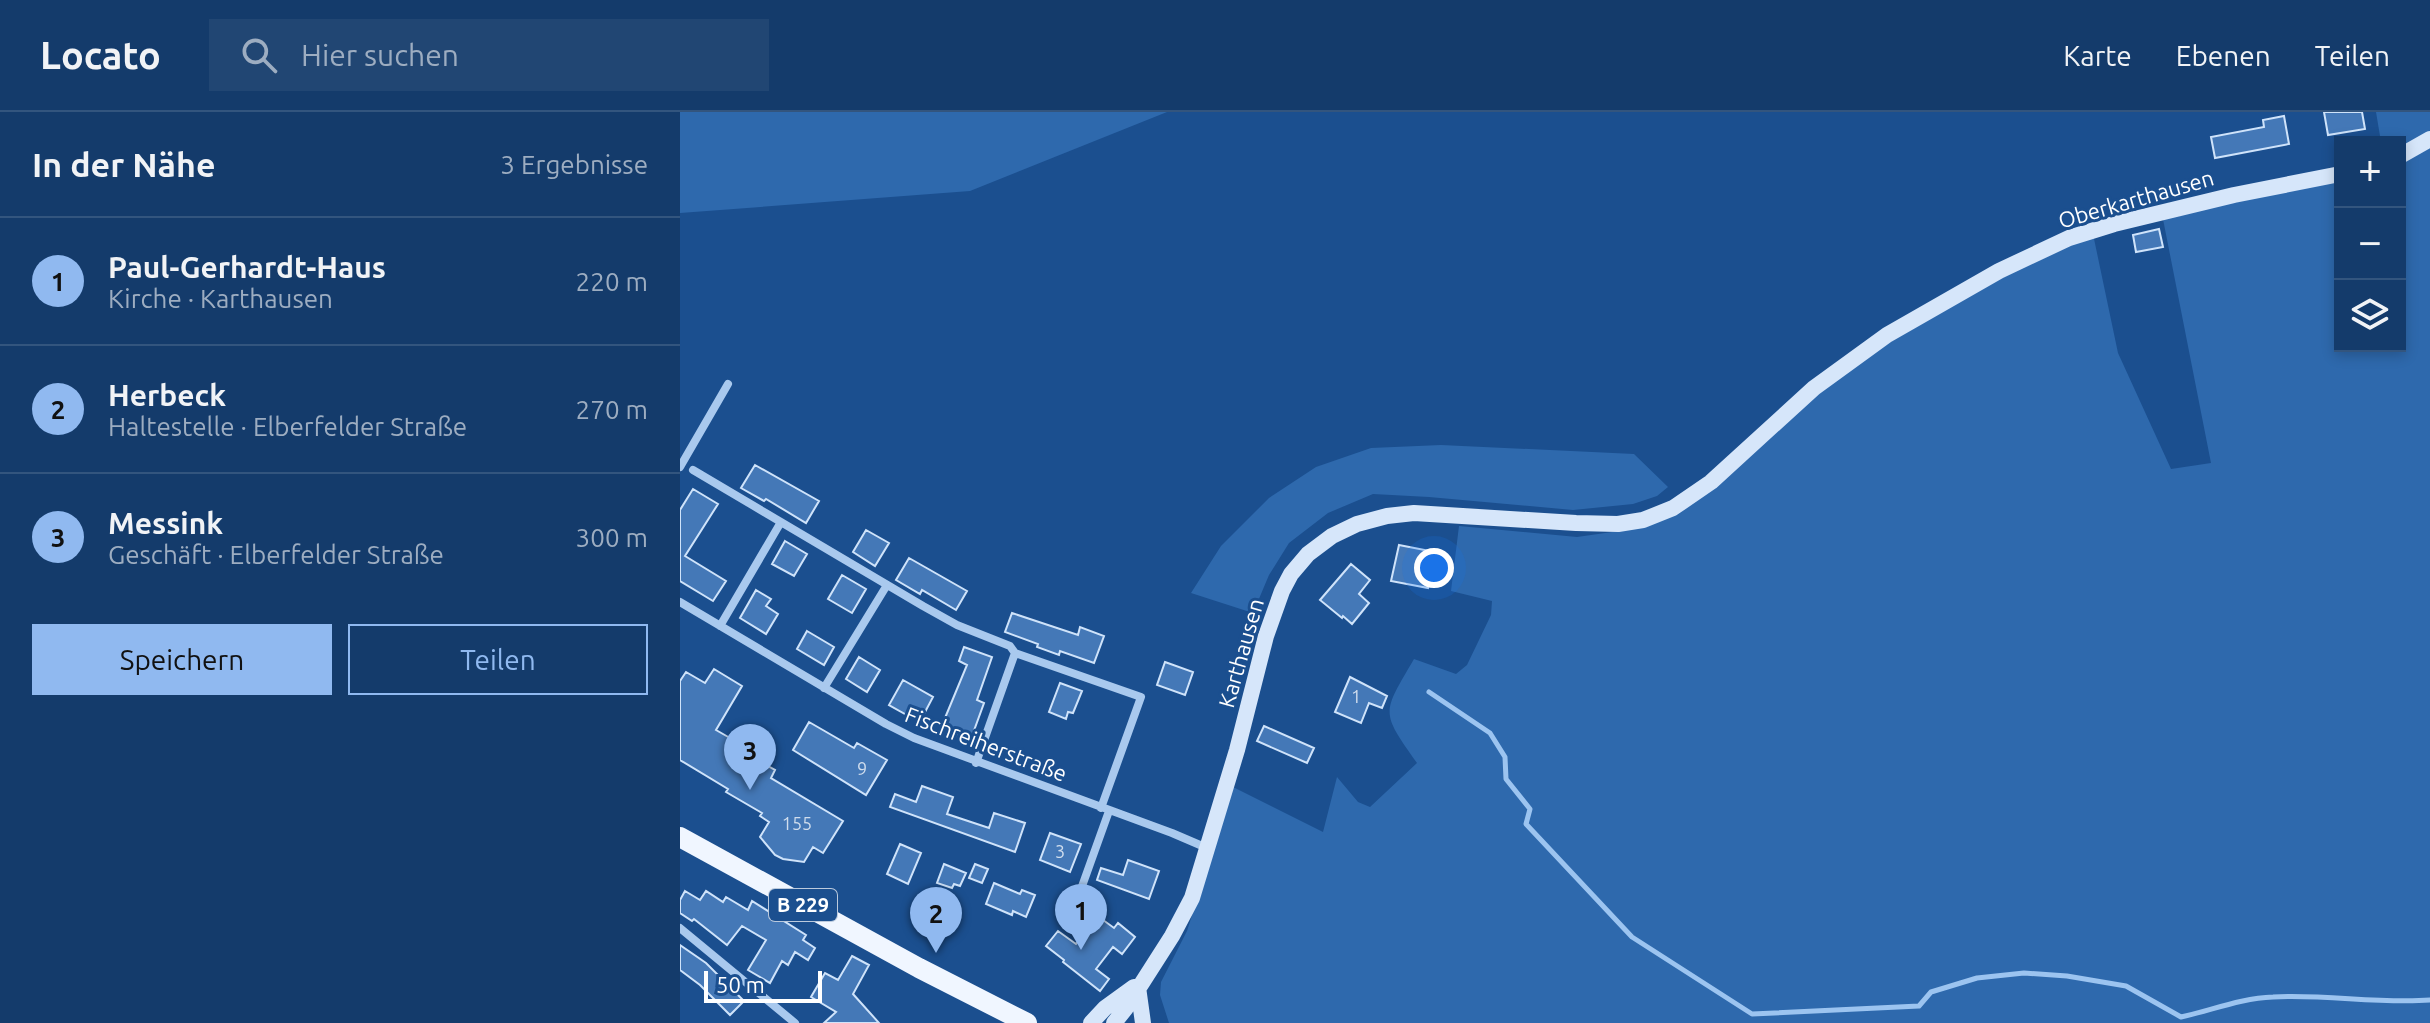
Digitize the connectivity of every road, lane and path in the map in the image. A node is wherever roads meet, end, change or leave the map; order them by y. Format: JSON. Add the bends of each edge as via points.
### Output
{"nodes":[{"id":1,"x":2430,"y":139,"type":"edge"},
{"id":2,"x":2406,"y":153,"type":"edge"},
{"id":3,"x":2334,"y":175,"type":"edge"},
{"id":4,"x":728,"y":384,"type":"dead end"},
{"id":5,"x":680,"y":467,"type":"edge"},
{"id":6,"x":693,"y":470,"type":"dead end"},
{"id":7,"x":781,"y":522,"type":"junction"},
{"id":8,"x":1576,"y":523,"type":"joint"},
{"id":9,"x":887,"y":585,"type":"junction"},
{"id":10,"x":680,"y":602,"type":"edge"},
{"id":11,"x":720,"y":626,"type":"junction"},
{"id":12,"x":1015,"y":653,"type":"junction"},
{"id":13,"x":824,"y":688,"type":"junction"},
{"id":14,"x":976,"y":763,"type":"junction"},
{"id":15,"x":1105,"y":810,"type":"junction"},
{"id":16,"x":680,"y":837,"type":"edge"},
{"id":17,"x":1207,"y":849,"type":"junction"},
{"id":18,"x":1076,"y":903,"type":"dead end"},
{"id":19,"x":680,"y":928,"type":"edge"},
{"id":20,"x":1140,"y":984,"type":"junction"},
{"id":21,"x":795,"y":1023,"type":"edge"},
{"id":22,"x":1027,"y":1023,"type":"edge"},
{"id":23,"x":1091,"y":1023,"type":"edge"},
{"id":24,"x":1114,"y":1023,"type":"edge"},
{"id":25,"x":1143,"y":1023,"type":"edge"}],
"edges":[{"from":1,"to":2,"type":"main road"},
{"from":3,"to":8,"type":"main road","name":"Oberkarthausen","via":[[2220,198],[2069,238],[1887,335],[1814,388],[1711,482],[1673,508],[1643,520]]},
{"from":4,"to":5,"type":"street"},
{"from":6,"to":7,"type":"street"},
{"from":7,"to":9,"type":"street"},
{"from":7,"to":11,"type":"street"},
{"from":8,"to":17,"type":"main road","name":"Karthausen","via":[[1387,516],[1332,536],[1308,554],[1291,574],[1273,613]]},
{"from":9,"to":12,"type":"street"},
{"from":9,"to":13,"type":"street"},
{"from":10,"to":11,"type":"street","name":"Fischreiherstraße"},
{"from":11,"to":13,"type":"street","name":"Fischreiherstraße"},
{"from":12,"to":14,"type":"street"},
{"from":12,"to":15,"type":"street","via":[[1141,697]]},
{"from":13,"to":14,"type":"street","name":"Fischreiherstraße","via":[[914,738]]},
{"from":14,"to":15,"type":"street","name":"Fischreiherstraße"},
{"from":15,"to":17,"type":"street","name":"Fischreiherstraße"},
{"from":15,"to":18,"type":"street"},
{"from":16,"to":22,"type":"main road","number":"B 229"},
{"from":17,"to":20,"type":"main road","name":"Karthausen","via":[[1192,898]]},
{"from":19,"to":21,"type":"street"},
{"from":20,"to":23,"type":"main road","name":"Karthausen"},
{"from":20,"to":24,"type":"main road","name":"Karthausen"},
{"from":20,"to":25,"type":"main road"}]}
